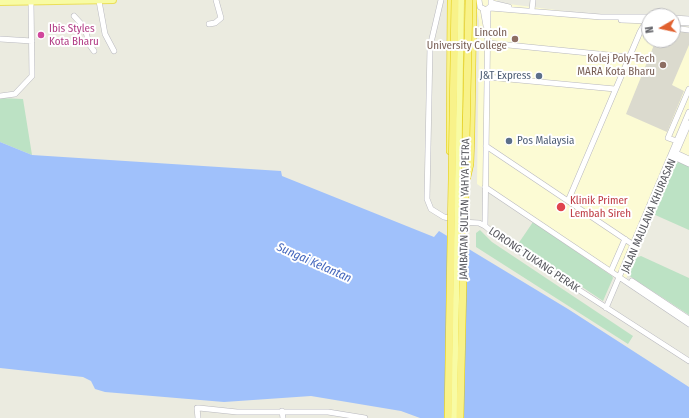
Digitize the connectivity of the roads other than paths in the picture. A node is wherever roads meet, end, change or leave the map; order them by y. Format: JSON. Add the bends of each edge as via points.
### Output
{"nodes":[{"id":1,"x":112,"y":0,"type":"edge"},
{"id":2,"x":216,"y":0,"type":"edge"},
{"id":3,"x":441,"y":0,"type":"edge"},
{"id":4,"x":451,"y":0,"type":"edge"},
{"id":5,"x":455,"y":0,"type":"edge"},
{"id":6,"x":461,"y":0,"type":"edge"},
{"id":7,"x":469,"y":0,"type":"edge"},
{"id":8,"x":473,"y":0,"type":"edge"},
{"id":9,"x":479,"y":0,"type":"edge"},
{"id":10,"x":533,"y":0,"type":"edge"},
{"id":11,"x":72,"y":1,"type":"edge"},
{"id":12,"x":99,"y":1,"type":"junction"},
{"id":13,"x":0,"y":2,"type":"edge"},
{"id":14,"x":28,"y":2,"type":"edge"},
{"id":15,"x":489,"y":6,"type":"edge"},
{"id":16,"x":532,"y":10,"type":"junction"},
{"id":17,"x":74,"y":16,"type":"dead end"},
{"id":18,"x":641,"y":17,"type":"edge"},
{"id":19,"x":612,"y":18,"type":"junction"},
{"id":20,"x":630,"y":20,"type":"junction"},
{"id":21,"x":641,"y":21,"type":"edge"},
{"id":22,"x":209,"y":24,"type":"dead end"},
{"id":23,"x":640,"y":32,"type":"joint"},
{"id":24,"x":0,"y":39,"type":"edge"},
{"id":25,"x":32,"y":41,"type":"junction"},
{"id":26,"x":488,"y":43,"type":"junction"},
{"id":27,"x":94,"y":51,"type":"dead end"},
{"id":28,"x":114,"y":51,"type":"dead end"},
{"id":29,"x":629,"y":57,"type":"junction"},
{"id":30,"x":487,"y":77,"type":"junction"},
{"id":31,"x":615,"y":89,"type":"junction"},
{"id":32,"x":689,"y":89,"type":"edge"},
{"id":33,"x":0,"y":96,"type":"edge"},
{"id":34,"x":689,"y":112,"type":"edge"},
{"id":35,"x":689,"y":123,"type":"edge"},
{"id":36,"x":677,"y":141,"type":"junction"},
{"id":37,"x":486,"y":146,"type":"junction"},
{"id":38,"x":675,"y":155,"type":"junction"},
{"id":39,"x":689,"y":159,"type":"edge"},
{"id":40,"x":689,"y":164,"type":"edge"},
{"id":41,"x":452,"y":186,"type":"junction"},
{"id":42,"x":465,"y":186,"type":"junction"},
{"id":43,"x":485,"y":187,"type":"junction"},
{"id":44,"x":568,"y":201,"type":"junction"},
{"id":45,"x":485,"y":226,"type":"junction"},
{"id":46,"x":625,"y":239,"type":"junction"},
{"id":47,"x":634,"y":246,"type":"junction"},
{"id":48,"x":619,"y":275,"type":"junction"},
{"id":49,"x":608,"y":308,"type":"junction"},
{"id":50,"x":689,"y":319,"type":"edge"},
{"id":51,"x":689,"y":324,"type":"edge"},
{"id":52,"x":689,"y":361,"type":"edge"},
{"id":53,"x":282,"y":411,"type":"junction"},
{"id":54,"x":223,"y":412,"type":"junction"},
{"id":55,"x":309,"y":415,"type":"edge"},
{"id":56,"x":340,"y":416,"type":"edge"},
{"id":57,"x":198,"y":418,"type":"edge"},
{"id":58,"x":223,"y":418,"type":"edge"},
{"id":59,"x":283,"y":418,"type":"edge"},
{"id":60,"x":365,"y":418,"type":"edge"},
{"id":61,"x":448,"y":418,"type":"edge"},
{"id":62,"x":454,"y":418,"type":"edge"},
{"id":63,"x":460,"y":418,"type":"edge"}],
"edges":[{"from":1,"to":12,"type":"main road"},
{"from":2,"to":22,"type":"street","via":[[221,18]]},
{"from":3,"to":45,"type":"street","name":"LORONG TUKANG PERAK","via":[[430,47],[428,199],[431,209],[444,217]]},
{"from":4,"to":41,"type":"highway","bridge":true,"via":[[449,133]]},
{"from":5,"to":41,"type":"highway","name":"JAMBATAN SULTAN YAHYA PETRA","bridge":true},
{"from":6,"to":62,"type":"main road","name":"JAMBATAN SULTAN YAHYA PETRA","bridge":true},
{"from":7,"to":42,"type":"highway","name":"JAMBATAN SULTAN YAHYA PETRA","bridge":true},
{"from":8,"to":42,"type":"highway","bridge":true,"via":[[470,164]]},
{"from":9,"to":15,"type":"street","via":[[479,5]]},
{"from":10,"to":16,"type":"street"},
{"from":11,"to":12,"type":"main road"},
{"from":11,"to":14,"type":"main road"},
{"from":12,"to":28,"type":"street","via":[[105,34]]},
{"from":13,"to":14,"type":"main road"},
{"from":14,"to":25,"type":"street"},
{"from":15,"to":16,"type":"street"},
{"from":15,"to":26,"type":"street"},
{"from":16,"to":19,"type":"street"},
{"from":17,"to":27,"type":"street","via":[[85,28],[89,44]]},
{"from":18,"to":19,"type":"street"},
{"from":19,"to":20,"type":"street"},
{"from":20,"to":21,"type":"street"},
{"from":20,"to":23,"type":"street","via":[[636,24]]},
{"from":23,"to":29,"type":"street"},
{"from":24,"to":25,"type":"street"},
{"from":25,"to":33,"type":"street","via":[[30,79],[15,94]]},
{"from":26,"to":29,"type":"street"},
{"from":26,"to":30,"type":"street"},
{"from":29,"to":31,"type":"street"},
{"from":30,"to":31,"type":"street"},
{"from":30,"to":37,"type":"street"},
{"from":31,"to":44,"type":"street"},
{"from":32,"to":36,"type":"street","via":[[668,138]]},
{"from":34,"to":36,"type":"street","name":"JALAN MAULANA KHURASAN"},
{"from":35,"to":38,"type":"street","name":"JALAN MAULANA KHURASAN"},
{"from":36,"to":47,"type":"street","name":"JALAN MAULANA KHURASAN"},
{"from":37,"to":43,"type":"street"},
{"from":37,"to":44,"type":"street"},
{"from":38,"to":39,"type":"street"},
{"from":38,"to":40,"type":"street"},
{"from":38,"to":47,"type":"street","name":"JALAN MAULANA KHURASAN"},
{"from":41,"to":61,"type":"highway","name":"JAMBATAN SULTAN YAHYA PETRA","bridge":true},
{"from":42,"to":63,"type":"highway","name":"JAMBATAN SULTAN YAHYA PETRA","bridge":true},
{"from":43,"to":45,"type":"street"},
{"from":43,"to":48,"type":"street"},
{"from":44,"to":46,"type":"street"},
{"from":45,"to":49,"type":"street","name":"LORONG TUKANG PERAK","via":[[503,241]]},
{"from":46,"to":47,"type":"street"},
{"from":46,"to":48,"type":"street"},
{"from":47,"to":48,"type":"street","name":"JALAN MAULANA KHURASAN"},
{"from":48,"to":49,"type":"street","name":"JALAN MAULANA KHURASAN"},
{"from":48,"to":50,"type":"street"},
{"from":48,"to":51,"type":"street"},
{"from":49,"to":52,"type":"street","name":"LORONG TUKANG PERAK"},
{"from":53,"to":54,"type":"street"},
{"from":53,"to":55,"type":"street"},
{"from":53,"to":59,"type":"street"},
{"from":54,"to":57,"type":"street","via":[[197,408]]},
{"from":54,"to":58,"type":"street"},
{"from":55,"to":56,"type":"street"},
{"from":56,"to":60,"type":"street"}]}
